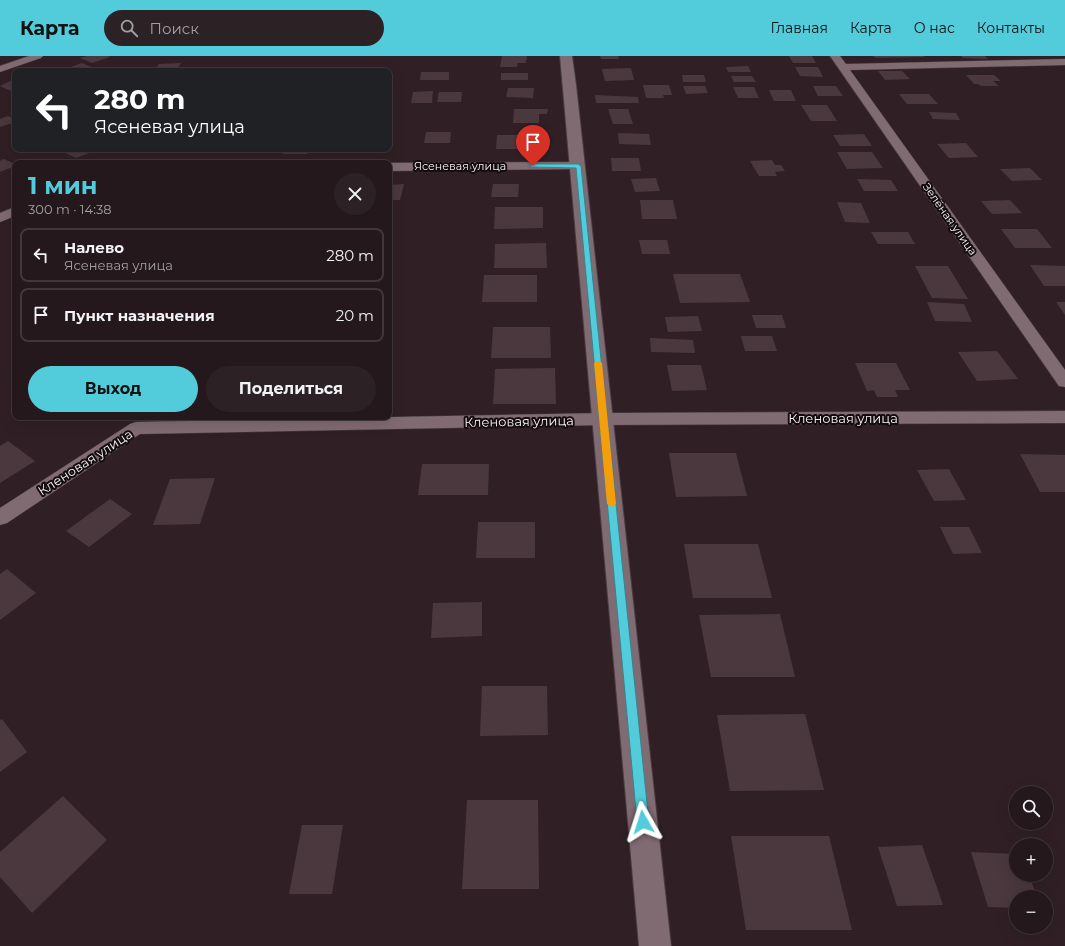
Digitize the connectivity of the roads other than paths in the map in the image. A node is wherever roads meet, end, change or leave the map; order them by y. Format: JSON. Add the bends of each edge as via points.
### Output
{"nodes":[{"id":1,"x":38,"y":56,"type":"edge"},
{"id":2,"x":566,"y":56,"type":"edge"},
{"id":3,"x":838,"y":61,"type":"edge"},
{"id":4,"x":1065,"y":62,"type":"edge"},
{"id":5,"x":0,"y":69,"type":"edge"},
{"id":6,"x":578,"y":166,"type":"junction"},
{"id":7,"x":392,"y":167,"type":"edge"},
{"id":8,"x":12,"y":212,"type":"edge"},
{"id":9,"x":0,"y":218,"type":"edge"},
{"id":10,"x":1065,"y":382,"type":"edge"},
{"id":11,"x":1065,"y":417,"type":"edge"},
{"id":12,"x":604,"y":419,"type":"junction"},
{"id":13,"x":0,"y":518,"type":"edge"},
{"id":14,"x":655,"y":946,"type":"edge"}],
"edges":[{"from":1,"to":5,"type":"street"},
{"from":2,"to":6,"type":"street"},
{"from":3,"to":4,"type":"street"},
{"from":3,"to":10,"type":"street","name":"Зелёная улица"},
{"from":6,"to":7,"type":"street","name":"Ясеневая улица"},
{"from":6,"to":12,"type":"street"},
{"from":8,"to":9,"type":"street"},
{"from":11,"to":12,"type":"street","name":"Кленовая улица"},
{"from":12,"to":13,"type":"street","name":"Кленовая улица","via":[[136,428]]},
{"from":12,"to":14,"type":"street"}]}
